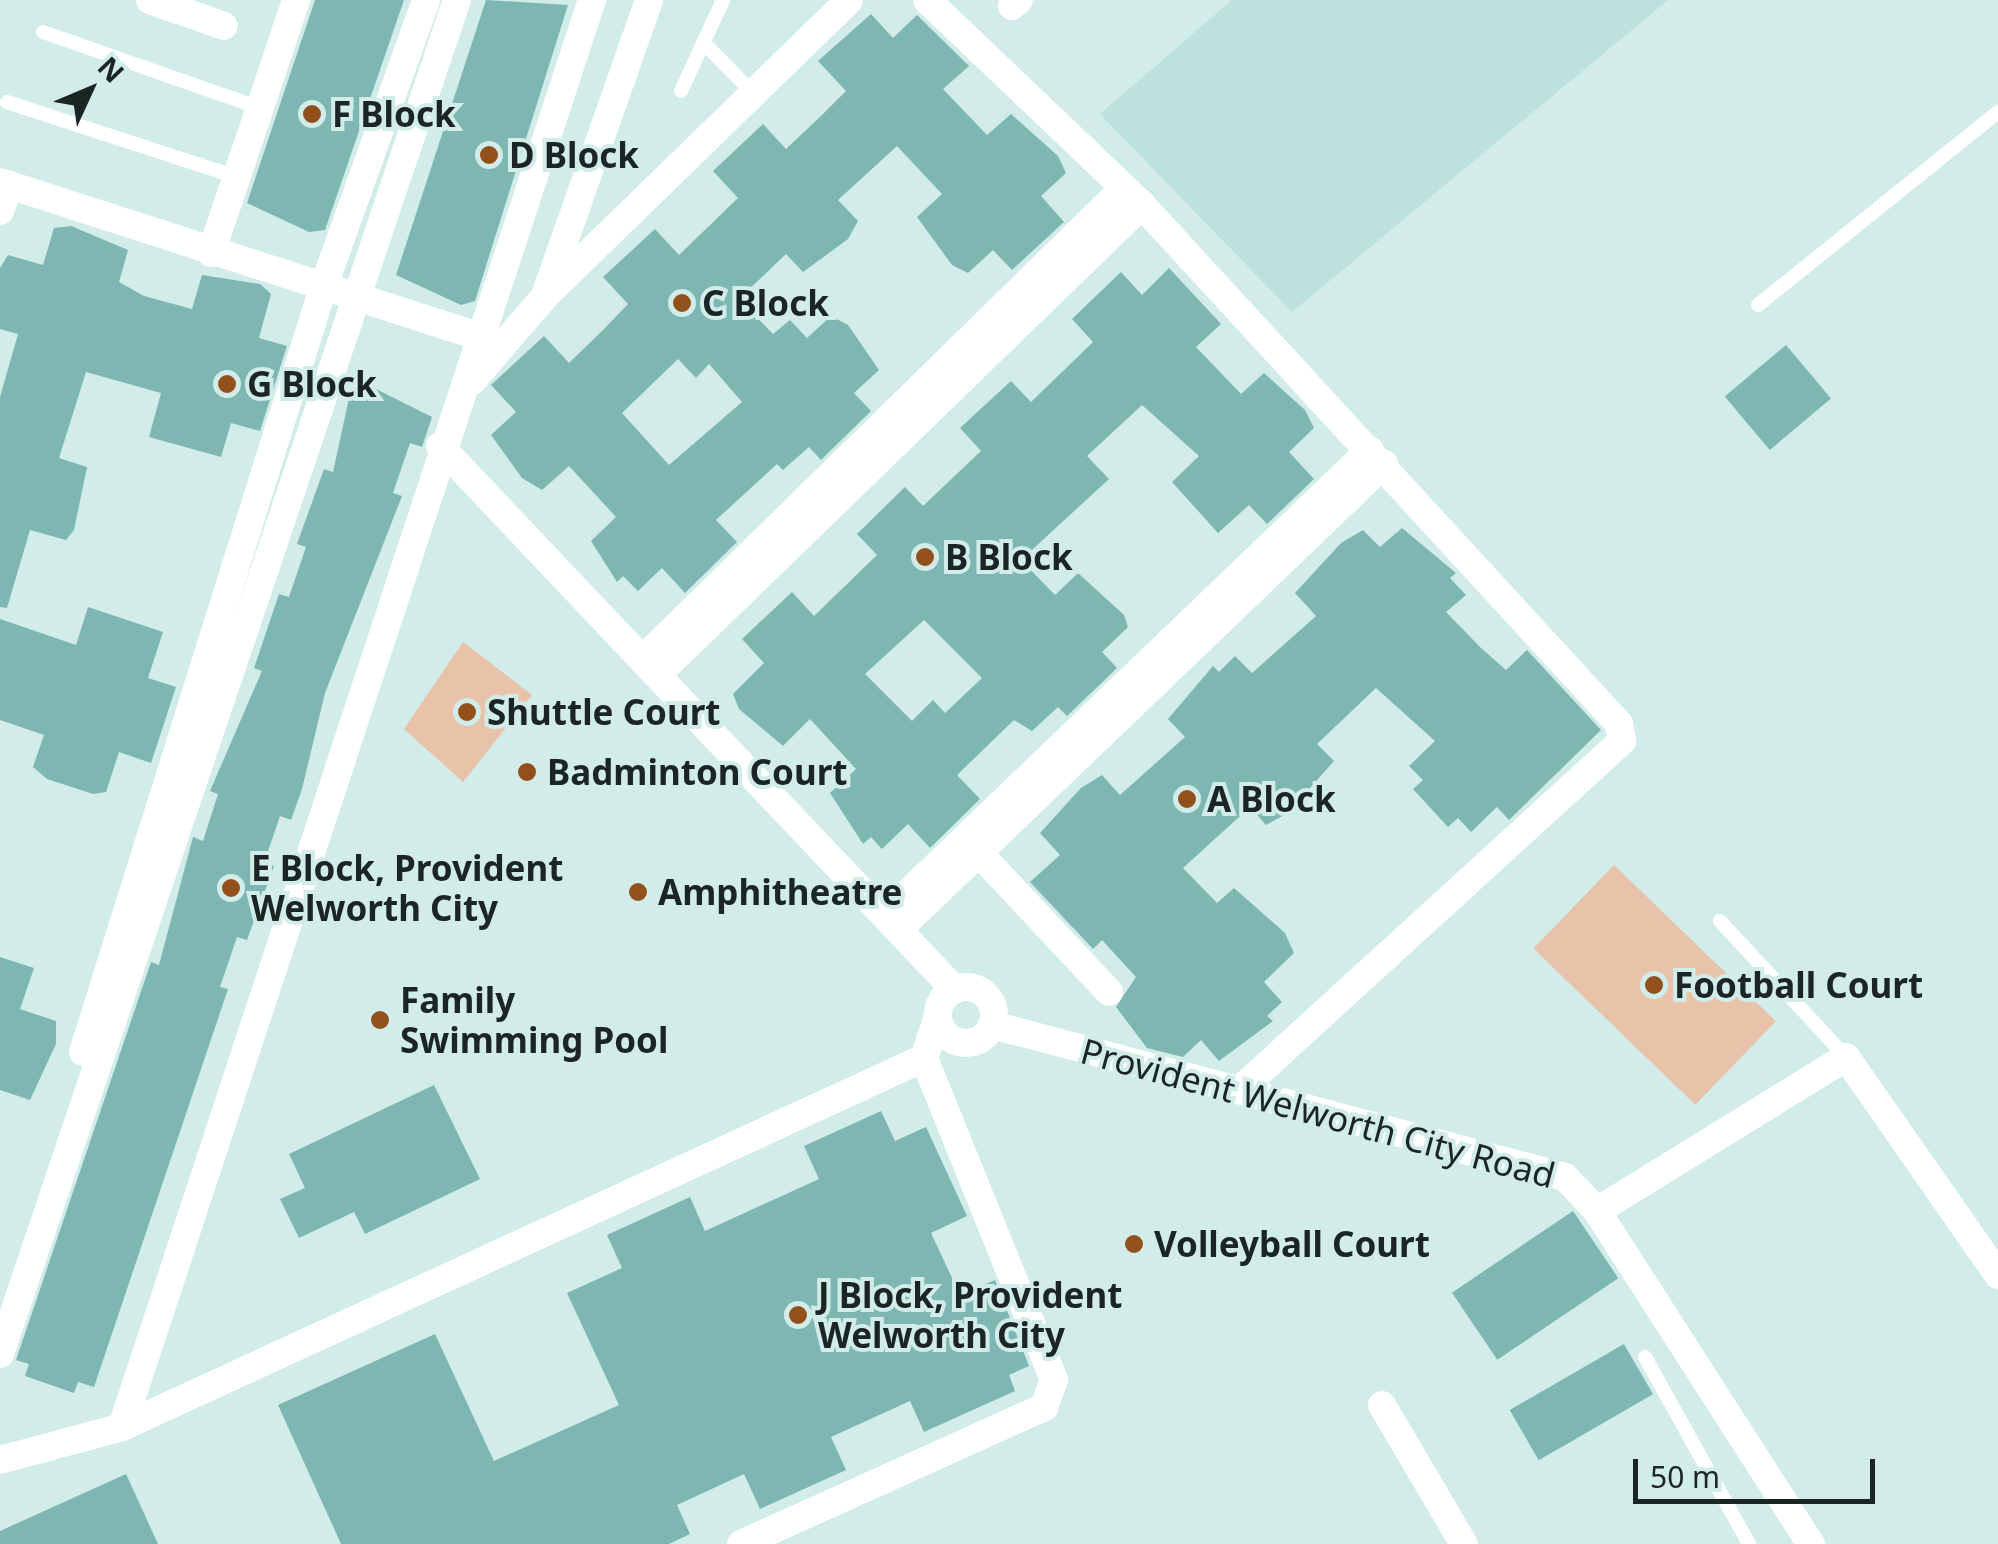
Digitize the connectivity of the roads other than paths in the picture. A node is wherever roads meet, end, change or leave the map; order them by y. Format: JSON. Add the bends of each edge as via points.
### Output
{"nodes":[{"id":1,"x":150,"y":0,"type":"edge"},
{"id":2,"x":296,"y":0,"type":"edge"},
{"id":3,"x":426,"y":0,"type":"edge"},
{"id":4,"x":458,"y":0,"type":"edge"},
{"id":5,"x":592,"y":0,"type":"edge"},
{"id":6,"x":649,"y":0,"type":"edge"},
{"id":7,"x":733,"y":0,"type":"edge"},
{"id":8,"x":850,"y":0,"type":"edge"},
{"id":9,"x":927,"y":0,"type":"edge"},
{"id":10,"x":722,"y":6,"type":"edge"},
{"id":11,"x":224,"y":26,"type":"dead end"},
{"id":12,"x":43,"y":32,"type":"dead end"},
{"id":13,"x":704,"y":43,"type":"junction"},
{"id":14,"x":681,"y":91,"type":"dead end"},
{"id":15,"x":754,"y":94,"type":"junction"},
{"id":16,"x":7,"y":102,"type":"dead end"},
{"id":17,"x":260,"y":108,"type":"junction"},
{"id":18,"x":1998,"y":112,"type":"edge"},
{"id":19,"x":237,"y":177,"type":"junction"},
{"id":20,"x":3,"y":192,"type":"edge"},
{"id":21,"x":1133,"y":197,"type":"junction"},
{"id":22,"x":211,"y":253,"type":"junction"},
{"id":23,"x":323,"y":288,"type":"junction"},
{"id":24,"x":545,"y":296,"type":"junction"},
{"id":25,"x":358,"y":299,"type":"junction"},
{"id":26,"x":1758,"y":305,"type":"dead end"},
{"id":27,"x":481,"y":338,"type":"junction"},
{"id":28,"x":458,"y":398,"type":"junction"},
{"id":29,"x":440,"y":446,"type":"junction"},
{"id":30,"x":1377,"y":457,"type":"junction"},
{"id":31,"x":652,"y":666,"type":"junction"},
{"id":32,"x":979,"y":853,"type":"junction"},
{"id":33,"x":896,"y":919,"type":"junction"},
{"id":34,"x":1720,"y":921,"type":"dead end"},
{"id":35,"x":954,"y":990,"type":"junction"},
{"id":36,"x":1109,"y":992,"type":"dead end"},
{"id":37,"x":938,"y":1016,"type":"junction"},
{"id":38,"x":993,"y":1026,"type":"junction"},
{"id":39,"x":1846,"y":1056,"type":"junction"},
{"id":40,"x":924,"y":1058,"type":"junction"},
{"id":41,"x":1244,"y":1086,"type":"junction"},
{"id":42,"x":1597,"y":1212,"type":"junction"},
{"id":43,"x":1998,"y":1275,"type":"edge"},
{"id":44,"x":0,"y":1316,"type":"edge"},
{"id":45,"x":0,"y":1354,"type":"edge"},
{"id":46,"x":1646,"y":1357,"type":"dead end"},
{"id":47,"x":1382,"y":1405,"type":"dead end"},
{"id":48,"x":122,"y":1426,"type":"junction"},
{"id":49,"x":0,"y":1460,"type":"edge"},
{"id":50,"x":742,"y":1544,"type":"edge"},
{"id":51,"x":1464,"y":1544,"type":"edge"},
{"id":52,"x":1749,"y":1544,"type":"edge"},
{"id":53,"x":1811,"y":1544,"type":"edge"}],
"edges":[{"from":1,"to":11,"type":"street"},
{"from":2,"to":17,"type":"street"},
{"from":3,"to":23,"type":"street"},
{"from":4,"to":25,"type":"street"},
{"from":5,"to":27,"type":"street"},
{"from":6,"to":24,"type":"street"},
{"from":7,"to":10,"type":"lane"},
{"from":8,"to":15,"type":"street"},
{"from":9,"to":21,"type":"street"},
{"from":10,"to":13,"type":"lane"},
{"from":12,"to":17,"type":"lane"},
{"from":13,"to":14,"type":"lane"},
{"from":13,"to":15,"type":"lane"},
{"from":15,"to":24,"type":"street"},
{"from":16,"to":19,"type":"lane"},
{"from":17,"to":19,"type":"street"},
{"from":18,"to":26,"type":"lane"},
{"from":19,"to":22,"type":"street"},
{"from":20,"to":22,"type":"street"},
{"from":21,"to":30,"type":"street"},
{"from":21,"to":31,"type":"street"},
{"from":22,"to":23,"type":"street"},
{"from":23,"to":25,"type":"street"},
{"from":23,"to":44,"type":"street"},
{"from":24,"to":28,"type":"street"},
{"from":25,"to":27,"type":"street"},
{"from":25,"to":45,"type":"street"},
{"from":27,"to":28,"type":"street"},
{"from":28,"to":29,"type":"street"},
{"from":29,"to":31,"type":"street"},
{"from":29,"to":48,"type":"street"},
{"from":30,"to":32,"type":"street"},
{"from":30,"to":33,"type":"street"},
{"from":30,"to":41,"type":"street","via":[[1612,707],[1622,741]]},
{"from":31,"to":33,"type":"street"},
{"from":32,"to":33,"type":"street"},
{"from":32,"to":36,"type":"street"},
{"from":33,"to":35,"type":"street"},
{"from":34,"to":39,"type":"lane"},
{"from":35,"to":37,"type":"street"},
{"from":35,"to":38,"type":"street","via":[[986,995]]},
{"from":37,"to":38,"type":"street","via":[[956,1042],[978,1042]]},
{"from":37,"to":40,"type":"street"},
{"from":38,"to":41,"type":"street","name":"Provident Welworth City Road"},
{"from":39,"to":42,"type":"street"},
{"from":39,"to":43,"type":"street"},
{"from":40,"to":48,"type":"street"},
{"from":40,"to":50,"type":"street","via":[[1040,1362],[1054,1380],[1044,1408]]},
{"from":41,"to":42,"type":"street","name":"Provident Welworth City Road","via":[[1565,1177]]},
{"from":42,"to":53,"type":"street","name":"Provident Welworth City Road"},
{"from":46,"to":52,"type":"lane"},
{"from":47,"to":51,"type":"street"},
{"from":48,"to":49,"type":"street"}]}
